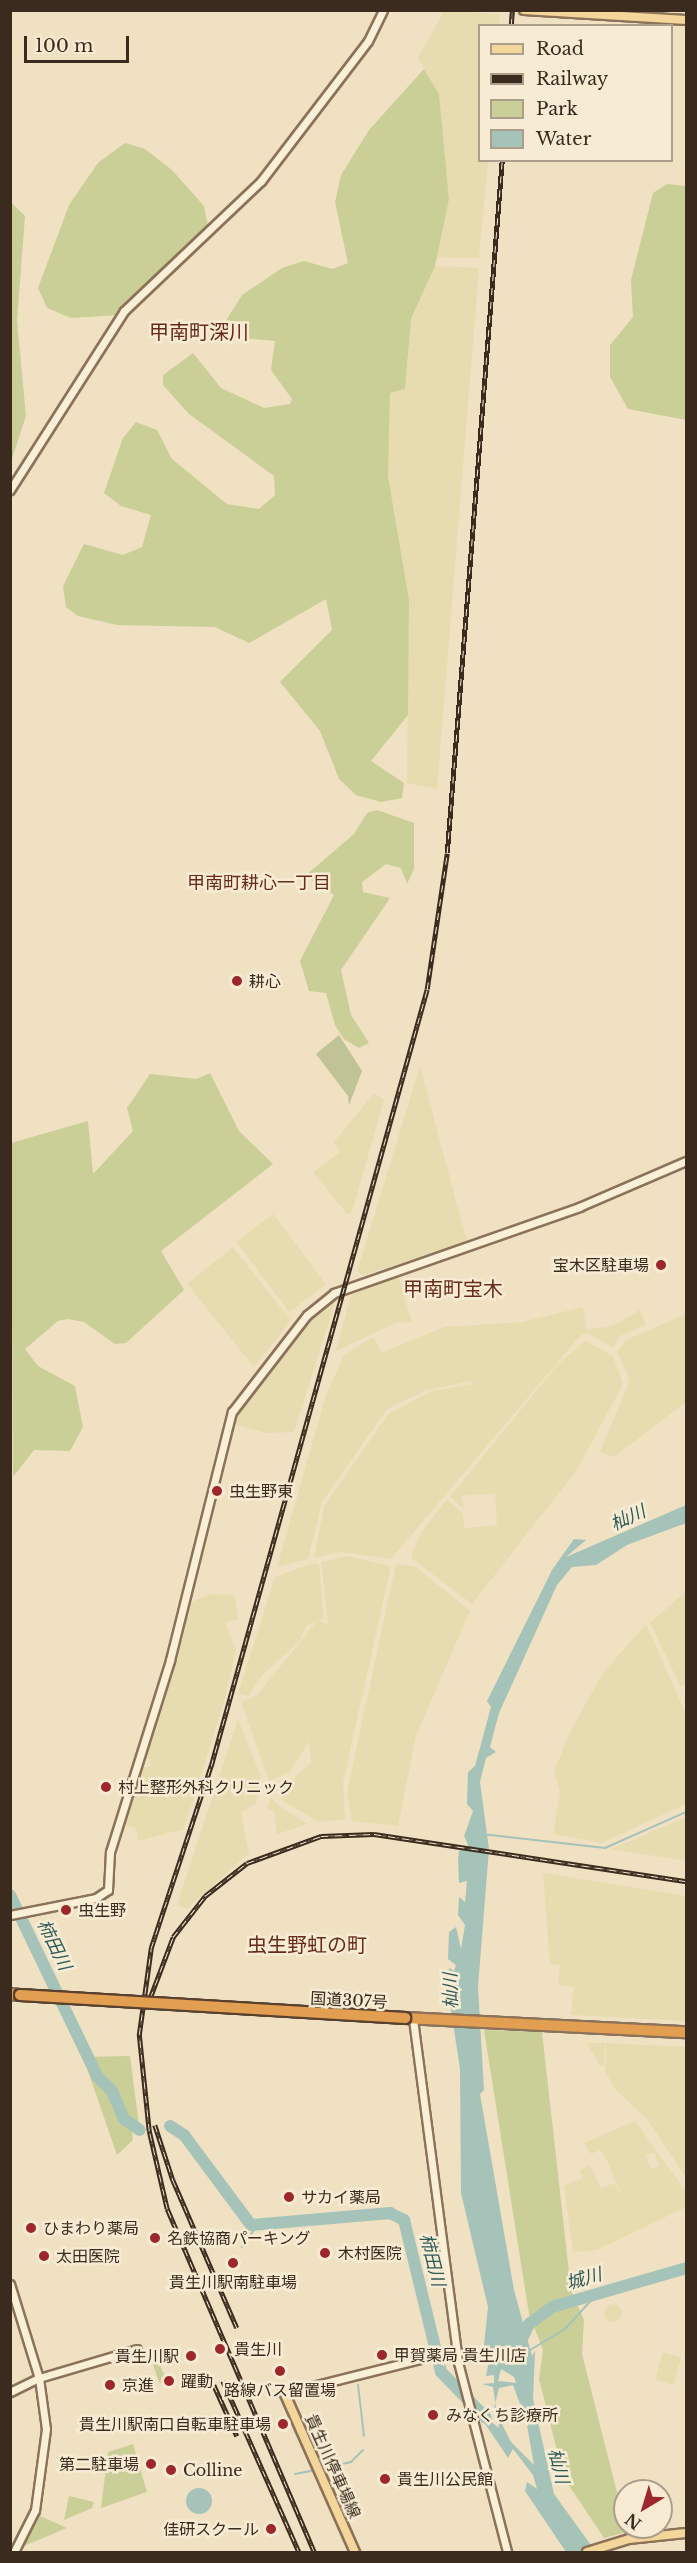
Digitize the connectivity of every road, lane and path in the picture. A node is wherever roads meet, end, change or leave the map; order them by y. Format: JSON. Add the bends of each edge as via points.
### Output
{"nodes":[{"id":1,"x":383,"y":10,"type":"edge"},
{"id":2,"x":525,"y":10,"type":"edge"},
{"id":3,"x":557,"y":12,"type":"edge"},
{"id":4,"x":687,"y":20,"type":"edge"},
{"id":5,"x":10,"y":490,"type":"edge"},
{"id":6,"x":687,"y":1161,"type":"edge"},
{"id":7,"x":11,"y":1914,"type":"edge"},
{"id":8,"x":15,"y":1995,"type":"edge"},
{"id":9,"x":414,"y":2018,"type":"junction"},
{"id":10,"x":687,"y":2032,"type":"edge"},
{"id":11,"x":10,"y":2284,"type":"edge"},
{"id":12,"x":137,"y":2349,"type":"dead end"},
{"id":13,"x":456,"y":2350,"type":"junction"},
{"id":14,"x":39,"y":2378,"type":"junction"},
{"id":15,"x":309,"y":2387,"type":"dead end"},
{"id":16,"x":10,"y":2392,"type":"edge"},
{"id":17,"x":285,"y":2392,"type":"dead end"},
{"id":18,"x":687,"y":2533,"type":"edge"},
{"id":19,"x":14,"y":2553,"type":"edge"},
{"id":20,"x":355,"y":2553,"type":"edge"},
{"id":21,"x":507,"y":2553,"type":"edge"},
{"id":22,"x":587,"y":2553,"type":"edge"}],
"edges":[{"from":1,"to":5,"type":"street","via":[[368,41],[261,181],[124,311]]},
{"from":2,"to":3,"type":"main road"},
{"from":3,"to":4,"type":"main road"},
{"from":6,"to":7,"type":"street","via":[[579,1208],[334,1293],[307,1315],[232,1412],[172,1651],[110,1852],[108,1890],[96,1898]]},
{"from":8,"to":9,"type":"highway","name":"国道307号","bridge":true},
{"from":9,"to":10,"type":"highway","name":"国道307号"},
{"from":9,"to":13,"type":"street"},
{"from":11,"to":14,"type":"street"},
{"from":12,"to":14,"type":"street"},
{"from":13,"to":15,"type":"street"},
{"from":13,"to":21,"type":"street"},
{"from":14,"to":16,"type":"street"},
{"from":14,"to":19,"type":"street","via":[[45,2463],[35,2510]]},
{"from":17,"to":20,"type":"main road","name":"貴生川停車場線"},
{"from":18,"to":22,"type":"main road","via":[[629,2539]]}]}
